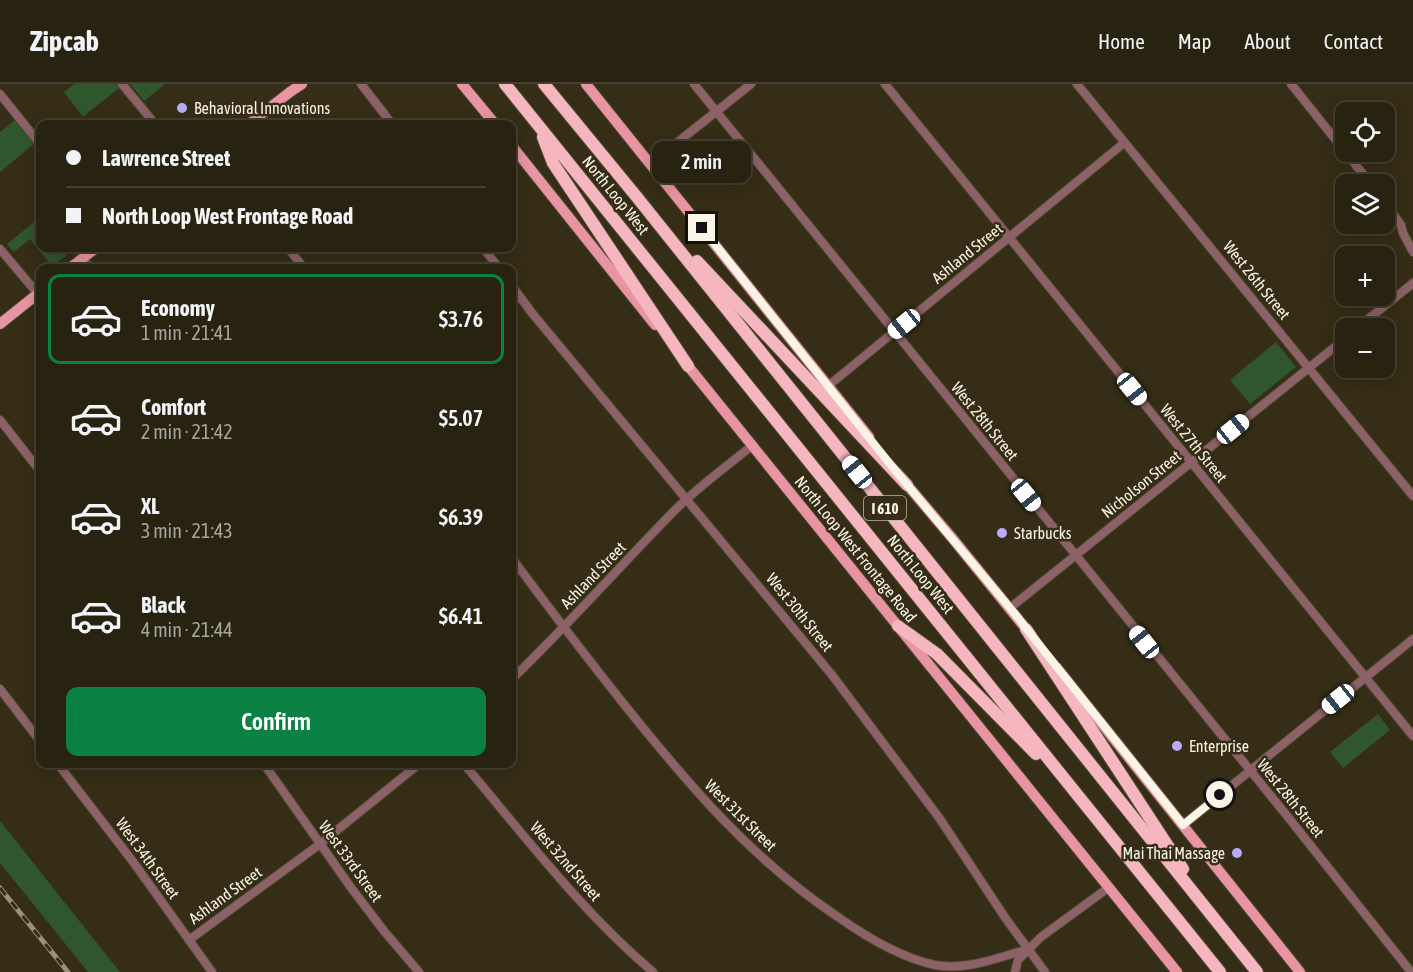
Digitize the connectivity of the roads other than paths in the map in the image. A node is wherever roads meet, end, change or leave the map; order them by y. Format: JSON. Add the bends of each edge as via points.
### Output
{"nodes":[{"id":1,"x":122,"y":84,"type":"edge"},
{"id":2,"x":361,"y":84,"type":"edge"},
{"id":3,"x":462,"y":84,"type":"edge"},
{"id":4,"x":505,"y":84,"type":"edge"},
{"id":5,"x":544,"y":84,"type":"edge"},
{"id":6,"x":586,"y":84,"type":"edge"},
{"id":7,"x":694,"y":84,"type":"edge"},
{"id":8,"x":751,"y":84,"type":"edge"},
{"id":9,"x":885,"y":84,"type":"edge"},
{"id":10,"x":1077,"y":84,"type":"edge"},
{"id":11,"x":1291,"y":84,"type":"edge"},
{"id":12,"x":300,"y":85,"type":"edge"},
{"id":13,"x":0,"y":94,"type":"edge"},
{"id":14,"x":716,"y":112,"type":"junction"},
{"id":15,"x":152,"y":120,"type":"edge"},
{"id":16,"x":254,"y":120,"type":"edge"},
{"id":17,"x":389,"y":120,"type":"edge"},
{"id":18,"x":492,"y":120,"type":"edge"},
{"id":19,"x":538,"y":125,"type":"junction"},
{"id":20,"x":36,"y":139,"type":"edge"},
{"id":21,"x":1124,"y":143,"type":"junction"},
{"id":22,"x":516,"y":151,"type":"edge"},
{"id":23,"x":650,"y":164,"type":"junction"},
{"id":24,"x":1363,"y":174,"type":"edge"},
{"id":25,"x":636,"y":196,"type":"junction"},
{"id":26,"x":1395,"y":217,"type":"edge"},
{"id":27,"x":1010,"y":238,"type":"junction"},
{"id":28,"x":0,"y":249,"type":"edge"},
{"id":29,"x":91,"y":252,"type":"edge"},
{"id":30,"x":486,"y":252,"type":"edge"},
{"id":31,"x":1413,"y":252,"type":"edge"},
{"id":32,"x":82,"y":259,"type":"junction"},
{"id":33,"x":75,"y":264,"type":"edge"},
{"id":34,"x":86,"y":264,"type":"edge"},
{"id":35,"x":496,"y":264,"type":"edge"},
{"id":36,"x":1413,"y":283,"type":"edge"},
{"id":37,"x":36,"y":290,"type":"edge"},
{"id":38,"x":516,"y":291,"type":"edge"},
{"id":39,"x":36,"y":295,"type":"edge"},
{"id":40,"x":1369,"y":318,"type":"edge"},
{"id":41,"x":0,"y":324,"type":"edge"},
{"id":42,"x":894,"y":332,"type":"junction"},
{"id":43,"x":1335,"y":347,"type":"edge"},
{"id":44,"x":688,"y":366,"type":"junction"},
{"id":45,"x":1309,"y":368,"type":"junction"},
{"id":46,"x":828,"y":386,"type":"junction"},
{"id":47,"x":0,"y":420,"type":"edge"},
{"id":48,"x":753,"y":445,"type":"junction"},
{"id":49,"x":1191,"y":463,"type":"junction"},
{"id":50,"x":36,"y":466,"type":"edge"},
{"id":51,"x":908,"y":485,"type":"junction"},
{"id":52,"x":1413,"y":496,"type":"edge"},
{"id":53,"x":686,"y":500,"type":"junction"},
{"id":54,"x":1075,"y":556,"type":"junction"},
{"id":55,"x":516,"y":563,"type":"edge"},
{"id":56,"x":1010,"y":608,"type":"junction"},
{"id":57,"x":898,"y":626,"type":"junction"},
{"id":58,"x":563,"y":628,"type":"junction"},
{"id":59,"x":1026,"y":628,"type":"junction"},
{"id":60,"x":1413,"y":639,"type":"edge"},
{"id":61,"x":516,"y":675,"type":"edge"},
{"id":62,"x":1365,"y":677,"type":"junction"},
{"id":63,"x":0,"y":689,"type":"edge"},
{"id":64,"x":36,"y":736,"type":"edge"},
{"id":65,"x":1413,"y":736,"type":"edge"},
{"id":66,"x":61,"y":768,"type":"edge"},
{"id":67,"x":267,"y":768,"type":"edge"},
{"id":68,"x":414,"y":768,"type":"edge"},
{"id":69,"x":467,"y":768,"type":"edge"},
{"id":70,"x":1249,"y":771,"type":"junction"},
{"id":71,"x":1083,"y":801,"type":"junction"},
{"id":72,"x":1183,"y":825,"type":"junction"},
{"id":73,"x":320,"y":844,"type":"junction"},
{"id":74,"x":1108,"y":888,"type":"junction"},
{"id":75,"x":1225,"y":933,"type":"junction"},
{"id":76,"x":189,"y":940,"type":"junction"},
{"id":77,"x":1029,"y":949,"type":"junction"},
{"id":78,"x":212,"y":972,"type":"edge"},
{"id":79,"x":419,"y":972,"type":"edge"},
{"id":80,"x":652,"y":972,"type":"edge"},
{"id":81,"x":1015,"y":972,"type":"edge"},
{"id":82,"x":1045,"y":972,"type":"edge"},
{"id":83,"x":1177,"y":972,"type":"edge"},
{"id":84,"x":1220,"y":972,"type":"edge"},
{"id":85,"x":1257,"y":972,"type":"edge"},
{"id":86,"x":1300,"y":972,"type":"edge"},
{"id":87,"x":1411,"y":972,"type":"edge"}],
"edges":[{"from":1,"to":15,"type":"street"},
{"from":2,"to":17,"type":"street"},
{"from":3,"to":18,"type":"main road"},
{"from":4,"to":19,"type":"highway","name":"North Loop West","number":"I 610"},
{"from":5,"to":25,"type":"highway","name":"North Loop West","number":"I 610"},
{"from":6,"to":23,"type":"main road"},
{"from":7,"to":14,"type":"street","name":"West 28th Street"},
{"from":8,"to":14,"type":"street"},
{"from":9,"to":27,"type":"street","name":"West 27th Street"},
{"from":10,"to":21,"type":"street","name":"West 26th Street"},
{"from":11,"to":24,"type":"street"},
{"from":12,"to":16,"type":"main road"},
{"from":13,"to":20,"type":"street"},
{"from":14,"to":23,"type":"street"},
{"from":14,"to":42,"type":"street","name":"West 28th Street"},
{"from":19,"to":44,"type":"highway","via":[[553,162]]},
{"from":19,"to":71,"type":"highway","name":"North Loop West","number":"I 610"},
{"from":21,"to":27,"type":"street","name":"Ashland Street"},
{"from":21,"to":45,"type":"street","name":"West 26th Street"},
{"from":22,"to":44,"type":"main road","name":"North Loop West Frontage Road"},
{"from":23,"to":46,"type":"main road"},
{"from":25,"to":51,"type":"highway"},
{"from":25,"to":75,"type":"highway","name":"North Loop West","number":"I 610"},
{"from":26,"to":31,"type":"street"},
{"from":27,"to":42,"type":"street","name":"Ashland Street"},
{"from":27,"to":49,"type":"street","name":"West 27th Street"},
{"from":28,"to":37,"type":"street"},
{"from":29,"to":32,"type":"main road"},
{"from":30,"to":35,"type":"street"},
{"from":32,"to":33,"type":"main road"},
{"from":32,"to":34,"type":"street"},
{"from":36,"to":40,"type":"street"},
{"from":38,"to":53,"type":"street","name":"West 30th Street"},
{"from":39,"to":41,"type":"main road"},
{"from":42,"to":46,"type":"street","name":"Ashland Street"},
{"from":42,"to":54,"type":"street","name":"West 28th Street"},
{"from":43,"to":45,"type":"street","name":"Nicholson Street"},
{"from":44,"to":48,"type":"main road","name":"North Loop West Frontage Road"},
{"from":45,"to":49,"type":"street","name":"Nicholson Street"},
{"from":45,"to":52,"type":"street","name":"West 26th Street"},
{"from":46,"to":51,"type":"main road"},
{"from":47,"to":50,"type":"street"},
{"from":48,"to":53,"type":"street","name":"Ashland Street"},
{"from":48,"to":57,"type":"main road","name":"North Loop West Frontage Road"},
{"from":49,"to":54,"type":"street","name":"Nicholson Street"},
{"from":49,"to":62,"type":"street","name":"West 27th Street"},
{"from":51,"to":56,"type":"main road"},
{"from":53,"to":58,"type":"street","name":"Ashland Street"},
{"from":53,"to":77,"type":"street","name":"West 30th Street","via":[[832,675],[940,819]]},
{"from":54,"to":56,"type":"street","name":"Nicholson Street"},
{"from":54,"to":70,"type":"street","name":"West 28th Street"},
{"from":55,"to":58,"type":"street","name":"West 31st Street"},
{"from":56,"to":59,"type":"main road"},
{"from":57,"to":71,"type":"highway","via":[[937,654]]},
{"from":57,"to":74,"type":"main road","name":"North Loop West Frontage Road"},
{"from":58,"to":61,"type":"street","name":"Ashland Street"},
{"from":58,"to":77,"type":"street","name":"West 31st Street","via":[[701,797],[756,853],[825,909],[883,945],[936,965],[964,966]]},
{"from":59,"to":72,"type":"main road"},
{"from":59,"to":75,"type":"highway"},
{"from":60,"to":62,"type":"street"},
{"from":62,"to":65,"type":"street","name":"West 27th Street"},
{"from":62,"to":70,"type":"street"},
{"from":63,"to":64,"type":"street"},
{"from":66,"to":76,"type":"street","name":"West 34th Street"},
{"from":67,"to":73,"type":"street","name":"West 33rd Street"},
{"from":68,"to":73,"type":"street","name":"Ashland Street"},
{"from":69,"to":80,"type":"street","name":"West 32nd Street","via":[[581,902]]},
{"from":70,"to":72,"type":"street"},
{"from":70,"to":87,"type":"street","name":"West 28th Street"},
{"from":71,"to":84,"type":"highway","name":"North Loop West","number":"I 610"},
{"from":72,"to":86,"type":"main road"},
{"from":73,"to":76,"type":"street","name":"Ashland Street"},
{"from":73,"to":79,"type":"street","name":"West 33rd Street"},
{"from":74,"to":77,"type":"street"},
{"from":74,"to":83,"type":"main road","name":"North Loop West Frontage Road"},
{"from":75,"to":85,"type":"highway","name":"North Loop West","number":"I 610"},
{"from":76,"to":78,"type":"street","name":"West 34th Street"},
{"from":77,"to":81,"type":"street","via":[[1018,960]]},
{"from":77,"to":82,"type":"street","name":"West 30th Street"}]}
